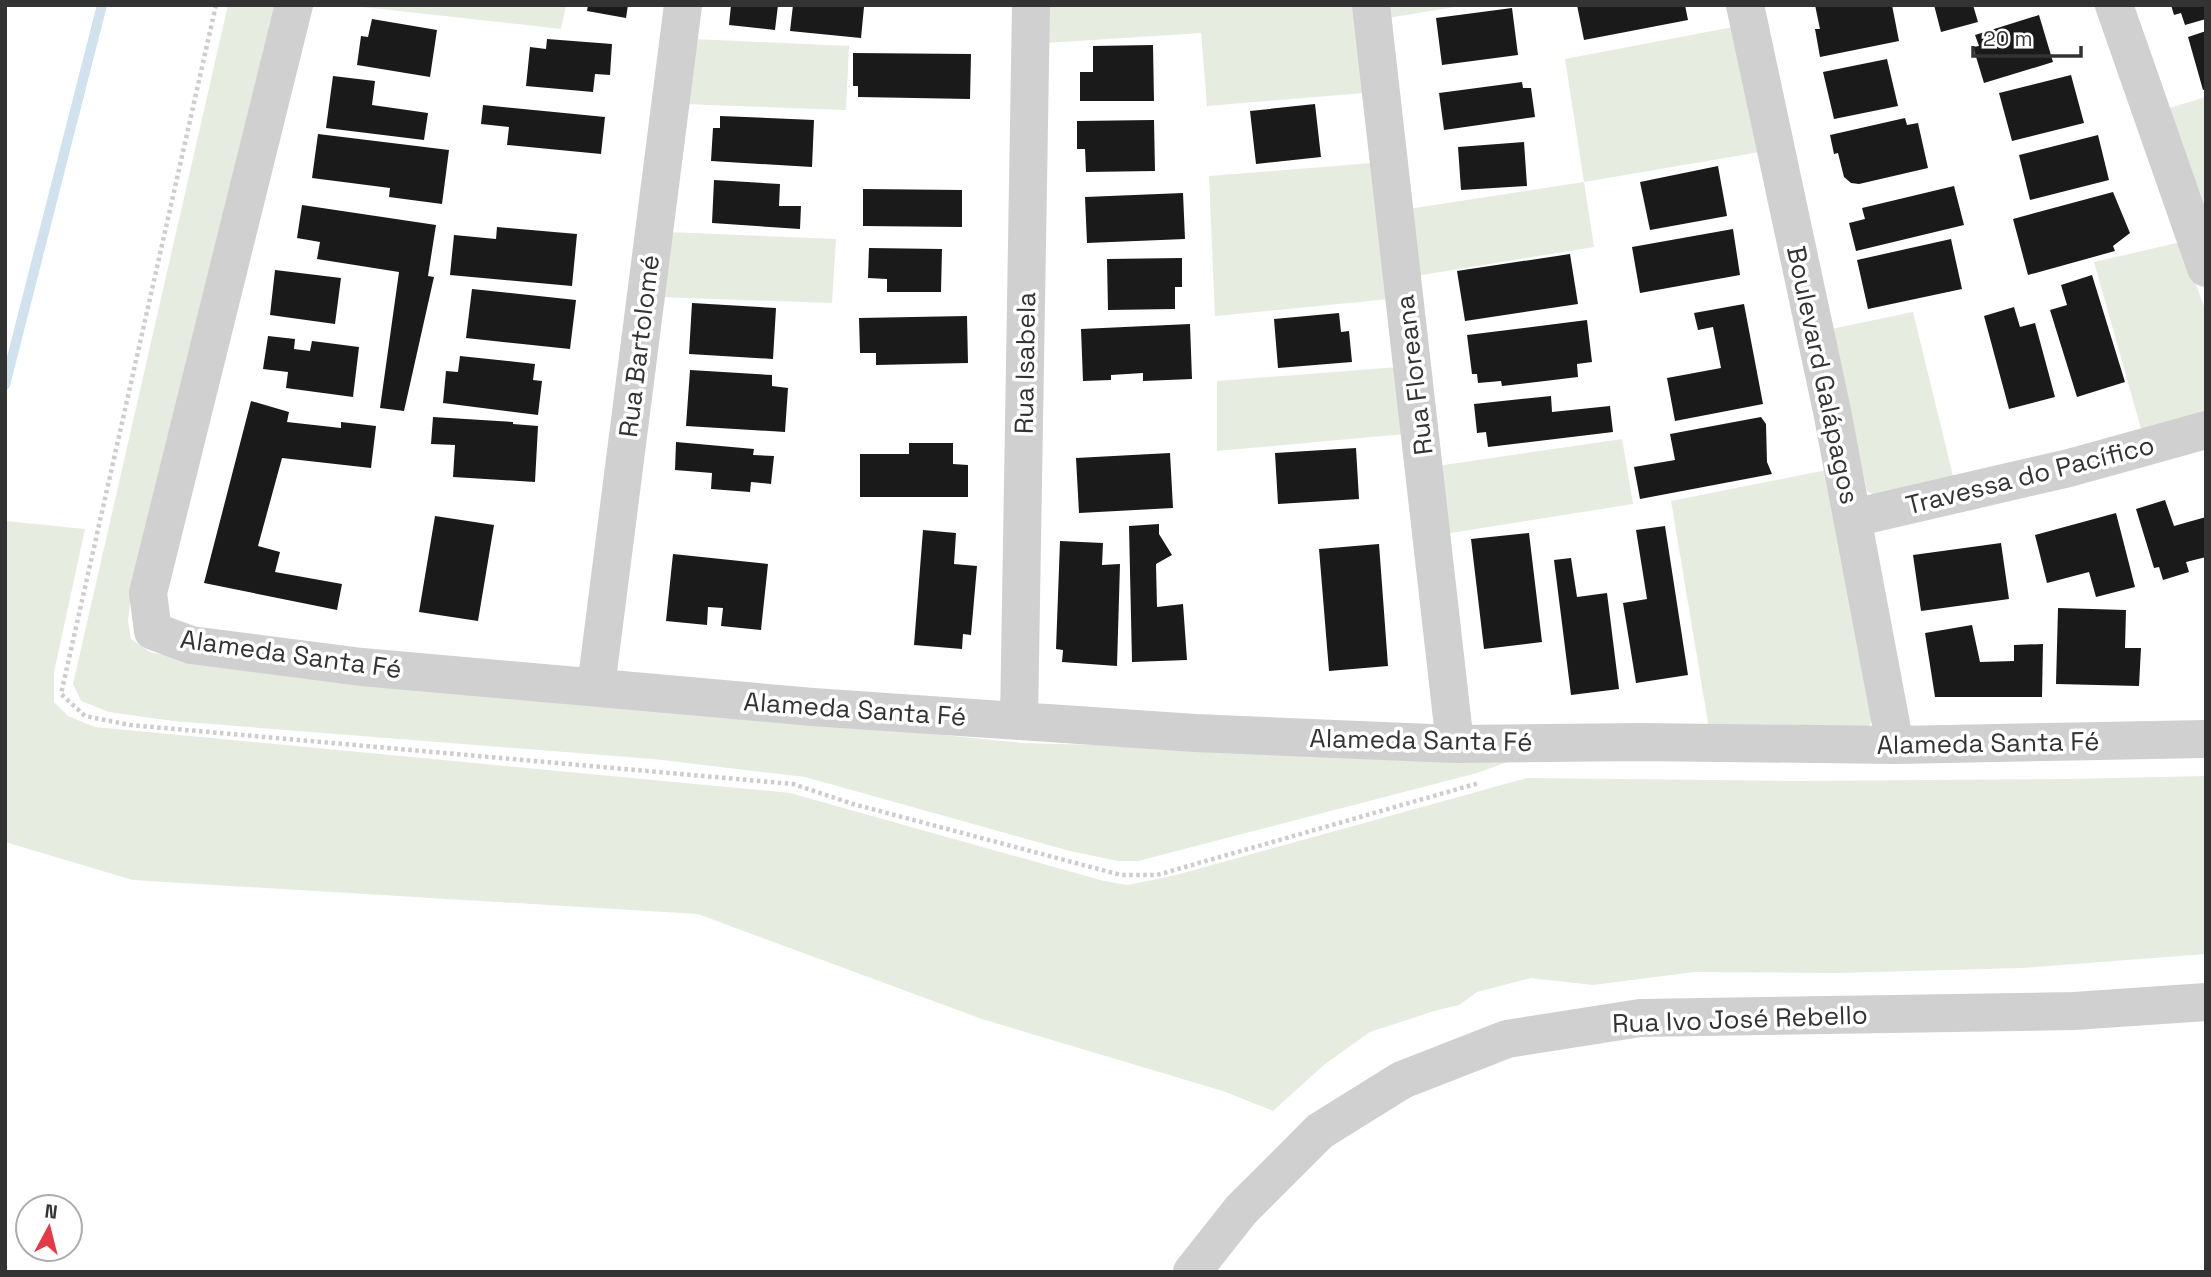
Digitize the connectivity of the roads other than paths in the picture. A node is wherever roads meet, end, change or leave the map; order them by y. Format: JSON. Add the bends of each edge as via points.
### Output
{"nodes":[{"id":1,"x":294,"y":5,"type":"edge"},
{"id":2,"x":682,"y":5,"type":"edge"},
{"id":3,"x":1031,"y":5,"type":"edge"},
{"id":4,"x":1371,"y":5,"type":"edge"},
{"id":5,"x":1745,"y":5,"type":"edge"},
{"id":6,"x":2113,"y":5,"type":"edge"},
{"id":7,"x":2206,"y":268,"type":"edge"},
{"id":8,"x":2206,"y":430,"type":"edge"},
{"id":9,"x":1853,"y":518,"type":"junction"},
{"id":10,"x":596,"y":687,"type":"junction"},
{"id":11,"x":1019,"y":721,"type":"junction"},
{"id":12,"x":2206,"y":739,"type":"edge"},
{"id":13,"x":1455,"y":744,"type":"junction"},
{"id":14,"x":1895,"y":745,"type":"junction"},
{"id":15,"x":2206,"y":1002,"type":"edge"},
{"id":16,"x":1192,"y":1272,"type":"edge"}],
"edges":[{"from":1,"to":10,"type":"street","name":"Alameda Santa Fé","via":[[148,593],[153,631],[191,645],[362,667]]},
{"from":2,"to":10,"type":"street","name":"Rua Bartolomé"},
{"from":3,"to":11,"type":"street","name":"Rua Isabela"},
{"from":4,"to":13,"type":"street","name":"Rua Floreana"},
{"from":5,"to":9,"type":"street","name":"Boulevard Galápagos"},
{"from":6,"to":7,"type":"street"},
{"from":8,"to":9,"type":"street","name":"Travessa do Pacífico"},
{"from":9,"to":14,"type":"street","name":"Boulevard Galápagos"},
{"from":10,"to":11,"type":"street","name":"Alameda Santa Fé"},
{"from":11,"to":13,"type":"street","name":"Alameda Santa Fé"},
{"from":12,"to":14,"type":"street","name":"Alameda Santa Fé"},
{"from":13,"to":14,"type":"street","name":"Alameda Santa Fé"},
{"from":15,"to":16,"type":"street","name":"Rua Ivo José Rebello","via":[[2074,1011],[1640,1018],[1507,1039],[1402,1080],[1320,1131],[1241,1210]]}]}
